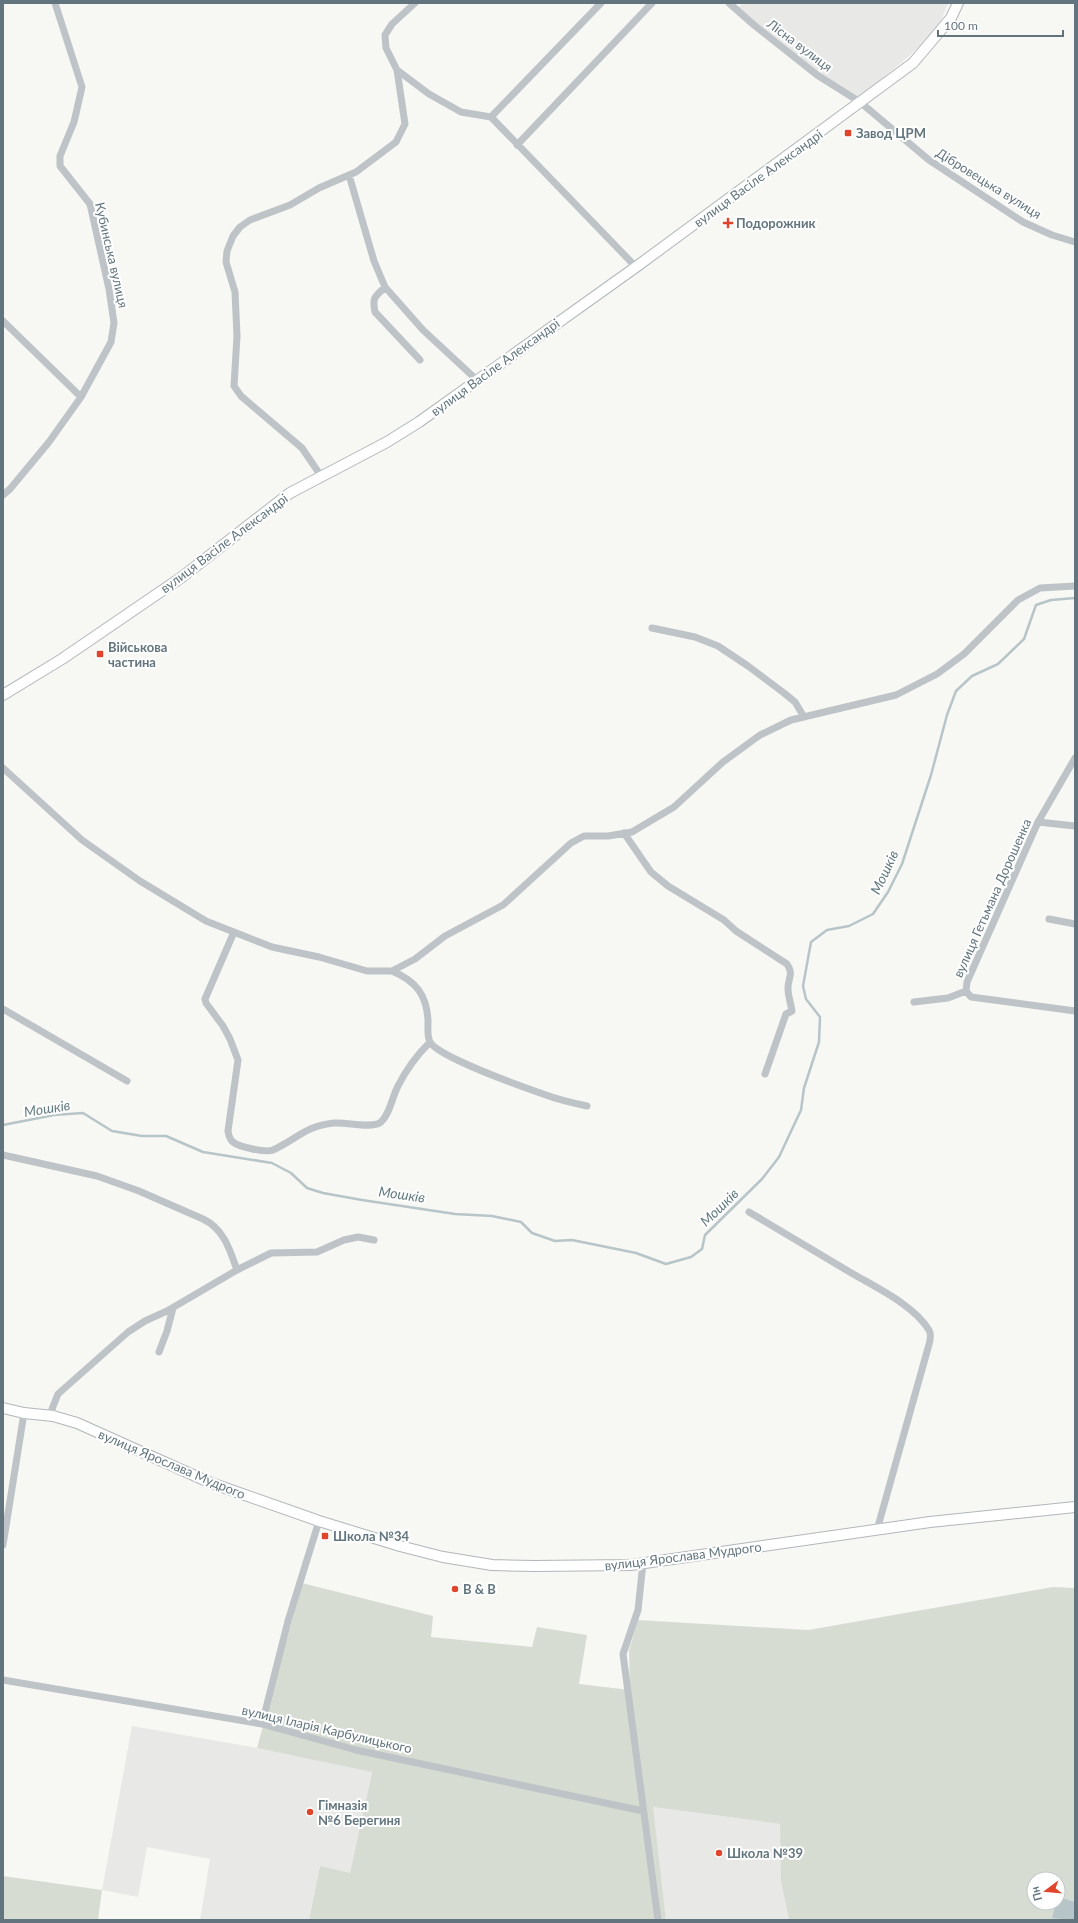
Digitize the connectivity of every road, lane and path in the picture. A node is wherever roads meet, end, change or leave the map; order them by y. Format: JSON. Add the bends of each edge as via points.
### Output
{"nodes":[{"id":1,"x":55,"y":3,"type":"edge"},
{"id":2,"x":415,"y":3,"type":"edge"},
{"id":3,"x":601,"y":3,"type":"edge"},
{"id":4,"x":652,"y":3,"type":"edge"},
{"id":5,"x":730,"y":3,"type":"edge"},
{"id":6,"x":958,"y":3,"type":"edge"},
{"id":7,"x":397,"y":70,"type":"junction"},
{"id":8,"x":860,"y":102,"type":"junction"},
{"id":9,"x":491,"y":116,"type":"junction"},
{"id":10,"x":517,"y":145,"type":"junction"},
{"id":11,"x":349,"y":175,"type":"junction"},
{"id":12,"x":1075,"y":242,"type":"edge"},
{"id":13,"x":636,"y":267,"type":"junction"},
{"id":14,"x":385,"y":287,"type":"junction"},
{"id":15,"x":3,"y":321,"type":"edge"},
{"id":16,"x":420,"y":360,"type":"dead end"},
{"id":17,"x":478,"y":382,"type":"junction"},
{"id":18,"x":81,"y":397,"type":"junction"},
{"id":19,"x":321,"y":476,"type":"junction"},
{"id":20,"x":3,"y":495,"type":"edge"},
{"id":21,"x":1075,"y":586,"type":"edge"},
{"id":22,"x":652,"y":628,"type":"dead end"},
{"id":23,"x":3,"y":696,"type":"edge"},
{"id":24,"x":804,"y":717,"type":"junction"},
{"id":25,"x":1075,"y":758,"type":"edge"},
{"id":26,"x":3,"y":768,"type":"edge"},
{"id":27,"x":1038,"y":822,"type":"junction"},
{"id":28,"x":1075,"y":826,"type":"edge"},
{"id":29,"x":624,"y":833,"type":"junction"},
{"id":30,"x":1049,"y":920,"type":"dead end"},
{"id":31,"x":1075,"y":924,"type":"edge"},
{"id":32,"x":234,"y":932,"type":"junction"},
{"id":33,"x":392,"y":971,"type":"junction"},
{"id":34,"x":966,"y":991,"type":"junction"},
{"id":35,"x":914,"y":1002,"type":"dead end"},
{"id":36,"x":3,"y":1009,"type":"edge"},
{"id":37,"x":1075,"y":1011,"type":"edge"},
{"id":38,"x":430,"y":1042,"type":"junction"},
{"id":39,"x":765,"y":1074,"type":"dead end"},
{"id":40,"x":127,"y":1081,"type":"dead end"},
{"id":41,"x":587,"y":1106,"type":"dead end"},
{"id":42,"x":3,"y":1155,"type":"edge"},
{"id":43,"x":749,"y":1212,"type":"dead end"},
{"id":44,"x":374,"y":1240,"type":"dead end"},
{"id":45,"x":237,"y":1270,"type":"junction"},
{"id":46,"x":173,"y":1308,"type":"junction"},
{"id":47,"x":159,"y":1352,"type":"dead end"},
{"id":48,"x":3,"y":1408,"type":"edge"},
{"id":49,"x":24,"y":1413,"type":"junction"},
{"id":50,"x":53,"y":1416,"type":"junction"},
{"id":51,"x":1075,"y":1507,"type":"edge"},
{"id":52,"x":319,"y":1521,"type":"junction"},
{"id":53,"x":878,"y":1530,"type":"junction"},
{"id":54,"x":3,"y":1545,"type":"edge"},
{"id":55,"x":643,"y":1563,"type":"junction"},
{"id":56,"x":3,"y":1680,"type":"edge"},
{"id":57,"x":262,"y":1724,"type":"junction"},
{"id":58,"x":643,"y":1811,"type":"junction"},
{"id":59,"x":658,"y":1920,"type":"edge"}],
"edges":[{"from":1,"to":18,"type":"street","name":"Кубинська вулиця","via":[[82,87],[74,122],[60,156],[60,166],[90,204],[110,289],[114,324],[110,342]]},
{"from":2,"to":7,"type":"street","via":[[392,24],[385,35],[386,48]]},
{"from":3,"to":9,"type":"street"},
{"from":4,"to":10,"type":"street"},
{"from":5,"to":8,"type":"street","name":"Лісна вулиця","via":[[817,75]]},
{"from":6,"to":8,"type":"main road","name":"вулиця Васіле Александрі","via":[[951,18],[913,63]]},
{"from":7,"to":9,"type":"street","via":[[429,94],[461,112]]},
{"from":7,"to":11,"type":"street","via":[[405,124],[396,142]]},
{"from":8,"to":12,"type":"street","name":"Дібровецька вулиця","via":[[929,160],[1023,222],[1052,236]]},
{"from":8,"to":13,"type":"main road","name":"вулиця Васіле Александрі"},
{"from":9,"to":10,"type":"street"},
{"from":10,"to":13,"type":"street"},
{"from":11,"to":14,"type":"street","via":[[374,261]]},
{"from":11,"to":19,"type":"street","via":[[319,188],[290,205],[250,220],[233,236],[227,251],[226,262],[235,292],[237,336],[234,386],[241,396],[302,448]]},
{"from":13,"to":17,"type":"main road","name":"вулиця Васіле Александрі","via":[[544,331]]},
{"from":14,"to":16,"type":"street","via":[[374,297],[375,312]]},
{"from":14,"to":17,"type":"street","via":[[423,330]]},
{"from":15,"to":18,"type":"street"},
{"from":17,"to":19,"type":"main road","name":"вулиця Васіле Александрі","via":[[387,442]]},
{"from":18,"to":20,"type":"street","name":"Кубинська вулиця","via":[[49,442],[10,490]]},
{"from":19,"to":23,"type":"main road","name":"вулиця Васіле Александрі","via":[[290,493],[182,577]]},
{"from":21,"to":24,"type":"street","via":[[1040,588],[1018,600],[964,654],[937,674],[896,695]]},
{"from":22,"to":24,"type":"street","via":[[695,637],[718,646],[784,693]]},
{"from":24,"to":29,"type":"street","via":[[791,720],[760,735],[723,762],[674,807],[632,832]]},
{"from":25,"to":27,"type":"street","name":"вулиця Гетьмана Дорошенка"},
{"from":26,"to":32,"type":"street","via":[[82,840],[140,881],[206,921]]},
{"from":27,"to":28,"type":"street"},
{"from":27,"to":34,"type":"street","name":"вулиця Гетьмана Дорошенка","via":[[967,982]]},
{"from":29,"to":33,"type":"street","via":[[584,836],[572,843],[503,905],[445,936],[415,959]]},
{"from":29,"to":39,"type":"street","via":[[651,872],[668,886],[724,920],[791,969],[788,988],[792,1012],[786,1014]]},
{"from":30,"to":31,"type":"street"},
{"from":32,"to":33,"type":"street","via":[[272,947],[367,971]]},
{"from":32,"to":38,"type":"street","via":[[205,999],[230,1039],[238,1060],[228,1131],[229,1138],[234,1144],[272,1151],[301,1132],[316,1126],[334,1123],[375,1125],[381,1122],[407,1069]]},
{"from":33,"to":38,"type":"street","via":[[406,977],[418,988],[425,1002]]},
{"from":34,"to":35,"type":"street","via":[[948,998]]},
{"from":34,"to":37,"type":"street","name":"вулиця Гетьмана Дорошенка","via":[[971,997]]},
{"from":36,"to":40,"type":"street"},
{"from":38,"to":41,"type":"street","via":[[446,1054],[482,1070],[546,1096]]},
{"from":42,"to":45,"type":"street","via":[[97,1176],[203,1219],[213,1224],[228,1245]]},
{"from":43,"to":53,"type":"street","via":[[885,1291],[902,1303],[930,1331],[931,1339]]},
{"from":44,"to":45,"type":"street","via":[[358,1237],[344,1240],[318,1252],[271,1253]]},
{"from":45,"to":46,"type":"street"},
{"from":46,"to":47,"type":"street"},
{"from":46,"to":50,"type":"street","via":[[128,1332],[58,1394],[52,1409]]},
{"from":48,"to":49,"type":"main road","name":"вулиця Ярослава Мудрого"},
{"from":49,"to":50,"type":"main road","name":"вулиця Ярослава Мудрого"},
{"from":49,"to":54,"type":"street"},
{"from":50,"to":52,"type":"main road","name":"вулиця Ярослава Мудрого","via":[[114,1439],[211,1483]]},
{"from":51,"to":53,"type":"main road","name":"вулиця Ярослава Мудрого"},
{"from":52,"to":55,"type":"main road","name":"вулиця Ярослава Мудрого","via":[[443,1557],[492,1565],[590,1567]]},
{"from":52,"to":57,"type":"street","via":[[288,1621]]},
{"from":53,"to":55,"type":"main road","name":"вулиця Ярослава Мудрого"},
{"from":55,"to":58,"type":"street","via":[[638,1610],[623,1654]]},
{"from":56,"to":57,"type":"street","name":"вулиця Іларія Карбулицького"},
{"from":57,"to":58,"type":"street","name":"вулиця Іларія Карбулицького","via":[[356,1750]]},
{"from":58,"to":59,"type":"street"}]}
